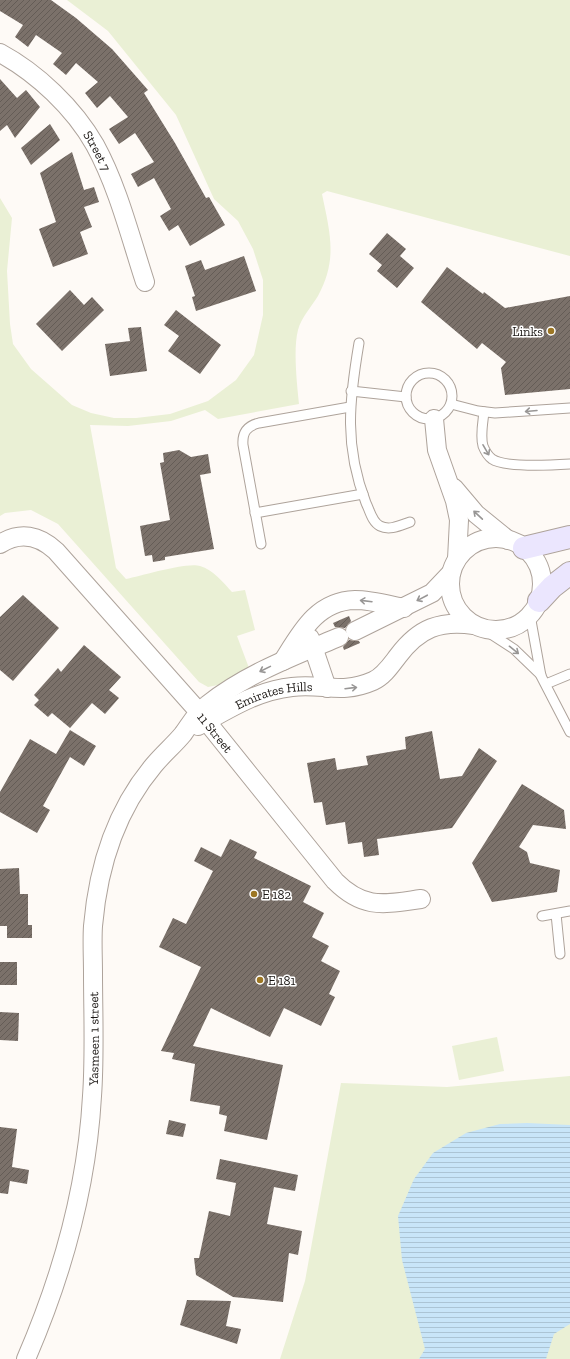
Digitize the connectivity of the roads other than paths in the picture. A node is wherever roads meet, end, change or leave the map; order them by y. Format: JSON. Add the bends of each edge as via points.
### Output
{"nodes":[{"id":1,"x":0,"y":53,"type":"edge"},
{"id":2,"x":145,"y":282,"type":"dead end"},
{"id":3,"x":358,"y":343,"type":"dead end"},
{"id":4,"x":351,"y":391,"type":"junction"},
{"id":5,"x":406,"y":397,"type":"junction"},
{"id":6,"x":451,"y":404,"type":"junction"},
{"id":7,"x":350,"y":408,"type":"junction"},
{"id":8,"x":570,"y":408,"type":"edge"},
{"id":9,"x":484,"y":412,"type":"junction"},
{"id":10,"x":434,"y":419,"type":"junction"},
{"id":11,"x":570,"y":464,"type":"edge"},
{"id":12,"x":449,"y":482,"type":"junction"},
{"id":13,"x":363,"y":494,"type":"junction"},
{"id":14,"x":255,"y":513,"type":"junction"},
{"id":15,"x":410,"y":522,"type":"dead end"},
{"id":16,"x":570,"y":537,"type":"edge"},
{"id":17,"x":0,"y":544,"type":"edge"},
{"id":18,"x":261,"y":544,"type":"dead end"},
{"id":19,"x":516,"y":544,"type":"junction"},
{"id":20,"x":454,"y":566,"type":"junction"},
{"id":21,"x":570,"y":573,"type":"edge"},
{"id":22,"x":404,"y":608,"type":"junction"},
{"id":23,"x":534,"y":608,"type":"junction"},
{"id":24,"x":306,"y":626,"type":"junction"},
{"id":25,"x":479,"y":627,"type":"junction"},
{"id":26,"x":314,"y":648,"type":"junction"},
{"id":27,"x":283,"y":661,"type":"junction"},
{"id":28,"x":570,"y":674,"type":"edge"},
{"id":29,"x":541,"y":676,"type":"junction"},
{"id":30,"x":546,"y":684,"type":"junction"},
{"id":31,"x":328,"y":688,"type":"junction"},
{"id":32,"x":203,"y":716,"type":"junction"},
{"id":33,"x":570,"y":732,"type":"edge"},
{"id":34,"x":183,"y":734,"type":"joint"},
{"id":35,"x":421,"y":899,"type":"dead end"},
{"id":36,"x":570,"y":911,"type":"edge"},
{"id":37,"x":556,"y":914,"type":"junction"},
{"id":38,"x":542,"y":916,"type":"dead end"},
{"id":39,"x":560,"y":954,"type":"dead end"},
{"id":40,"x":26,"y":1359,"type":"edge"}],
"edges":[{"from":1,"to":2,"type":"street","name":"Street 7","via":[[42,82],[70,111],[94,145],[112,182]]},
{"from":3,"to":4,"type":"lane"},
{"from":4,"to":5,"type":"lane"},
{"from":4,"to":7,"type":"lane"},
{"from":5,"to":6,"type":"lane","via":[[411,382],[418,376],[434,374],[441,377],[451,390]]},
{"from":5,"to":10,"type":"lane","via":[[408,405],[418,417]]},
{"from":6,"to":9,"type":"lane"},
{"from":6,"to":10,"type":"lane","via":[[446,412]]},
{"from":7,"to":13,"type":"lane","via":[[351,444]]},
{"from":7,"to":14,"type":"lane","via":[[259,423],[246,430],[243,445]]},
{"from":8,"to":9,"type":"lane","one_way":true,"via":[[507,413]]},
{"from":9,"to":11,"type":"lane","one_way":true,"via":[[483,444],[492,459],[529,465]]},
{"from":10,"to":12,"type":"street","via":[[437,450]]},
{"from":19,"to":12,"type":"street","one_way":true,"via":[[476,514]]},
{"from":12,"to":20,"type":"street","via":[[459,520]]},
{"from":13,"to":14,"type":"lane"},
{"from":13,"to":15,"type":"lane","via":[[374,521],[379,526],[394,527]]},
{"from":14,"to":18,"type":"lane"},
{"from":16,"to":19,"type":"street"},
{"from":17,"to":32,"type":"street","name":"11 Street","via":[[17,536],[28,536],[38,538],[56,551]]},
{"from":19,"to":20,"type":"street","via":[[494,538],[480,541],[467,548]]},
{"from":19,"to":23,"type":"street","via":[[534,558],[540,572],[542,587]]},
{"from":20,"to":22,"type":"street","name":"Emirates Hills","one_way":true,"via":[[432,593]]},
{"from":20,"to":25,"type":"street","via":[[450,588],[454,603],[462,616]]},
{"from":21,"to":23,"type":"street","via":[[552,587]]},
{"from":22,"to":24,"type":"street","name":"Emirates Hills","one_way":true,"via":[[356,600],[342,602],[328,607]]},
{"from":22,"to":26,"type":"street","name":"Emirates Hills"},
{"from":23,"to":25,"type":"street","via":[[520,624],[509,629]]},
{"from":23,"to":29,"type":"lane"},
{"from":24,"to":26,"type":"street"},
{"from":24,"to":27,"type":"street","name":"Emirates Hills"},
{"from":25,"to":29,"type":"lane","one_way":true,"via":[[514,649]]},
{"from":31,"to":25,"type":"street","name":"Emirates Hills","one_way":true,"via":[[358,687],[375,680],[389,669],[410,640],[424,630],[457,622]]},
{"from":26,"to":27,"type":"street","name":"Emirates Hills"},
{"from":26,"to":31,"type":"street"},
{"from":27,"to":32,"type":"street","name":"Emirates Hills","one_way":true,"via":[[234,686]]},
{"from":28,"to":30,"type":"lane"},
{"from":29,"to":30,"type":"lane"},
{"from":30,"to":33,"type":"lane"},
{"from":31,"to":32,"type":"street","name":"Emirates Hills","via":[[294,686],[261,693]]},
{"from":32,"to":34,"type":"street","name":"Emirates Hills"},
{"from":32,"to":35,"type":"street","name":"11 Street","via":[[347,893],[361,901],[377,904]]},
{"from":34,"to":40,"type":"street","name":"Yasmeen 1 street","via":[[152,766],[128,803],[110,843],[98,885],[93,929],[92,1096],[86,1153],[62,1263]]},
{"from":36,"to":37,"type":"lane"},
{"from":37,"to":38,"type":"lane"},
{"from":37,"to":39,"type":"lane"}]}
